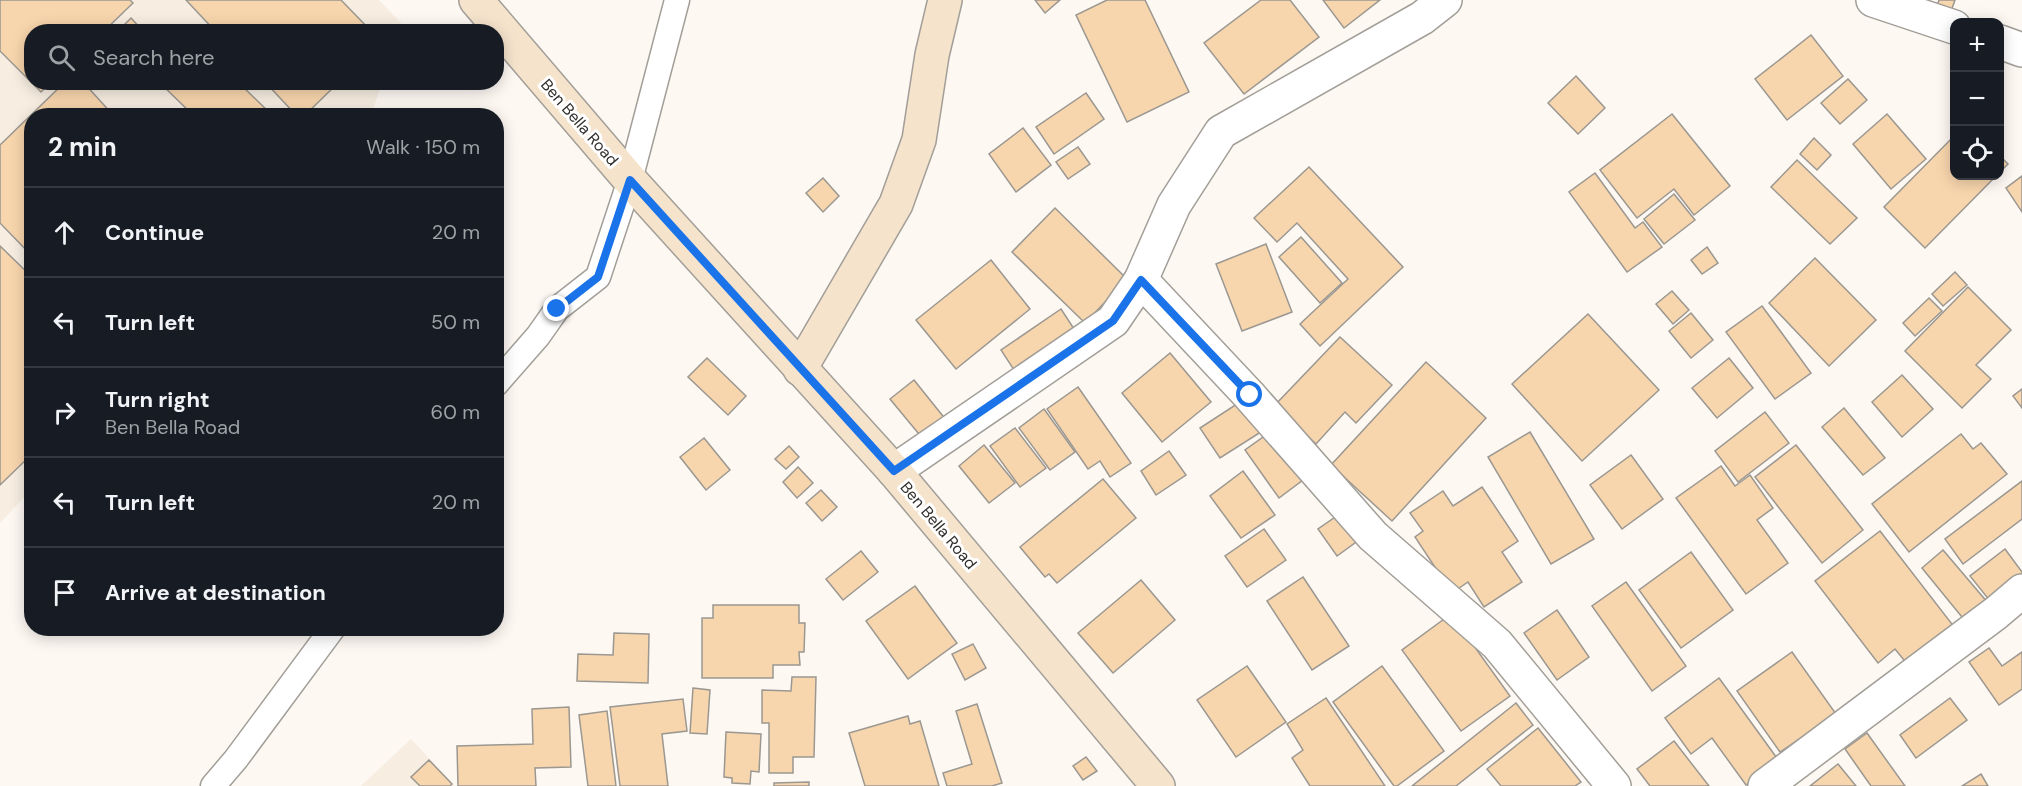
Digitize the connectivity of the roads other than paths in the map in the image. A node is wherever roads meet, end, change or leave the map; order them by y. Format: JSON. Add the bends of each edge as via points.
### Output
{"nodes":[{"id":1,"x":476,"y":0,"type":"edge"},
{"id":2,"x":677,"y":0,"type":"edge"},
{"id":3,"x":945,"y":0,"type":"edge"},
{"id":4,"x":1445,"y":0,"type":"edge"},
{"id":5,"x":1873,"y":0,"type":"edge"},
{"id":6,"x":497,"y":24,"type":"edge"},
{"id":7,"x":1950,"y":26,"type":"edge"},
{"id":8,"x":504,"y":33,"type":"edge"},
{"id":9,"x":2004,"y":43,"type":"edge"},
{"id":10,"x":2022,"y":50,"type":"edge"},
{"id":11,"x":630,"y":180,"type":"junction"},
{"id":12,"x":1141,"y":280,"type":"junction"},
{"id":13,"x":800,"y":369,"type":"junction"},
{"id":14,"x":504,"y":375,"type":"edge"},
{"id":15,"x":894,"y":471,"type":"junction"},
{"id":16,"x":2022,"y":591,"type":"edge"},
{"id":17,"x":327,"y":636,"type":"edge"},
{"id":18,"x":213,"y":786,"type":"edge"},
{"id":19,"x":1158,"y":786,"type":"edge"},
{"id":20,"x":1614,"y":786,"type":"edge"},
{"id":21,"x":1765,"y":786,"type":"edge"}],
"edges":[{"from":1,"to":6,"type":"main road","name":"Ben Bella Road"},
{"from":2,"to":11,"type":"lane"},
{"from":3,"to":13,"type":"main road","via":[[919,140],[896,204]]},
{"from":4,"to":12,"type":"street","via":[[1422,18],[1221,132],[1174,206]]},
{"from":5,"to":7,"type":"street"},
{"from":8,"to":11,"type":"main road","name":"Ben Bella Road"},
{"from":9,"to":10,"type":"street"},
{"from":11,"to":13,"type":"main road","name":"Ben Bella Road"},
{"from":11,"to":14,"type":"lane","via":[[598,277],[557,309]]},
{"from":12,"to":15,"type":"street","via":[[1113,321]]},
{"from":12,"to":20,"type":"street","via":[[1250,395],[1373,536],[1497,644]]},
{"from":13,"to":15,"type":"main road","name":"Ben Bella Road"},
{"from":15,"to":19,"type":"main road","name":"Ben Bella Road"},
{"from":16,"to":21,"type":"street"},
{"from":17,"to":18,"type":"lane"}]}
